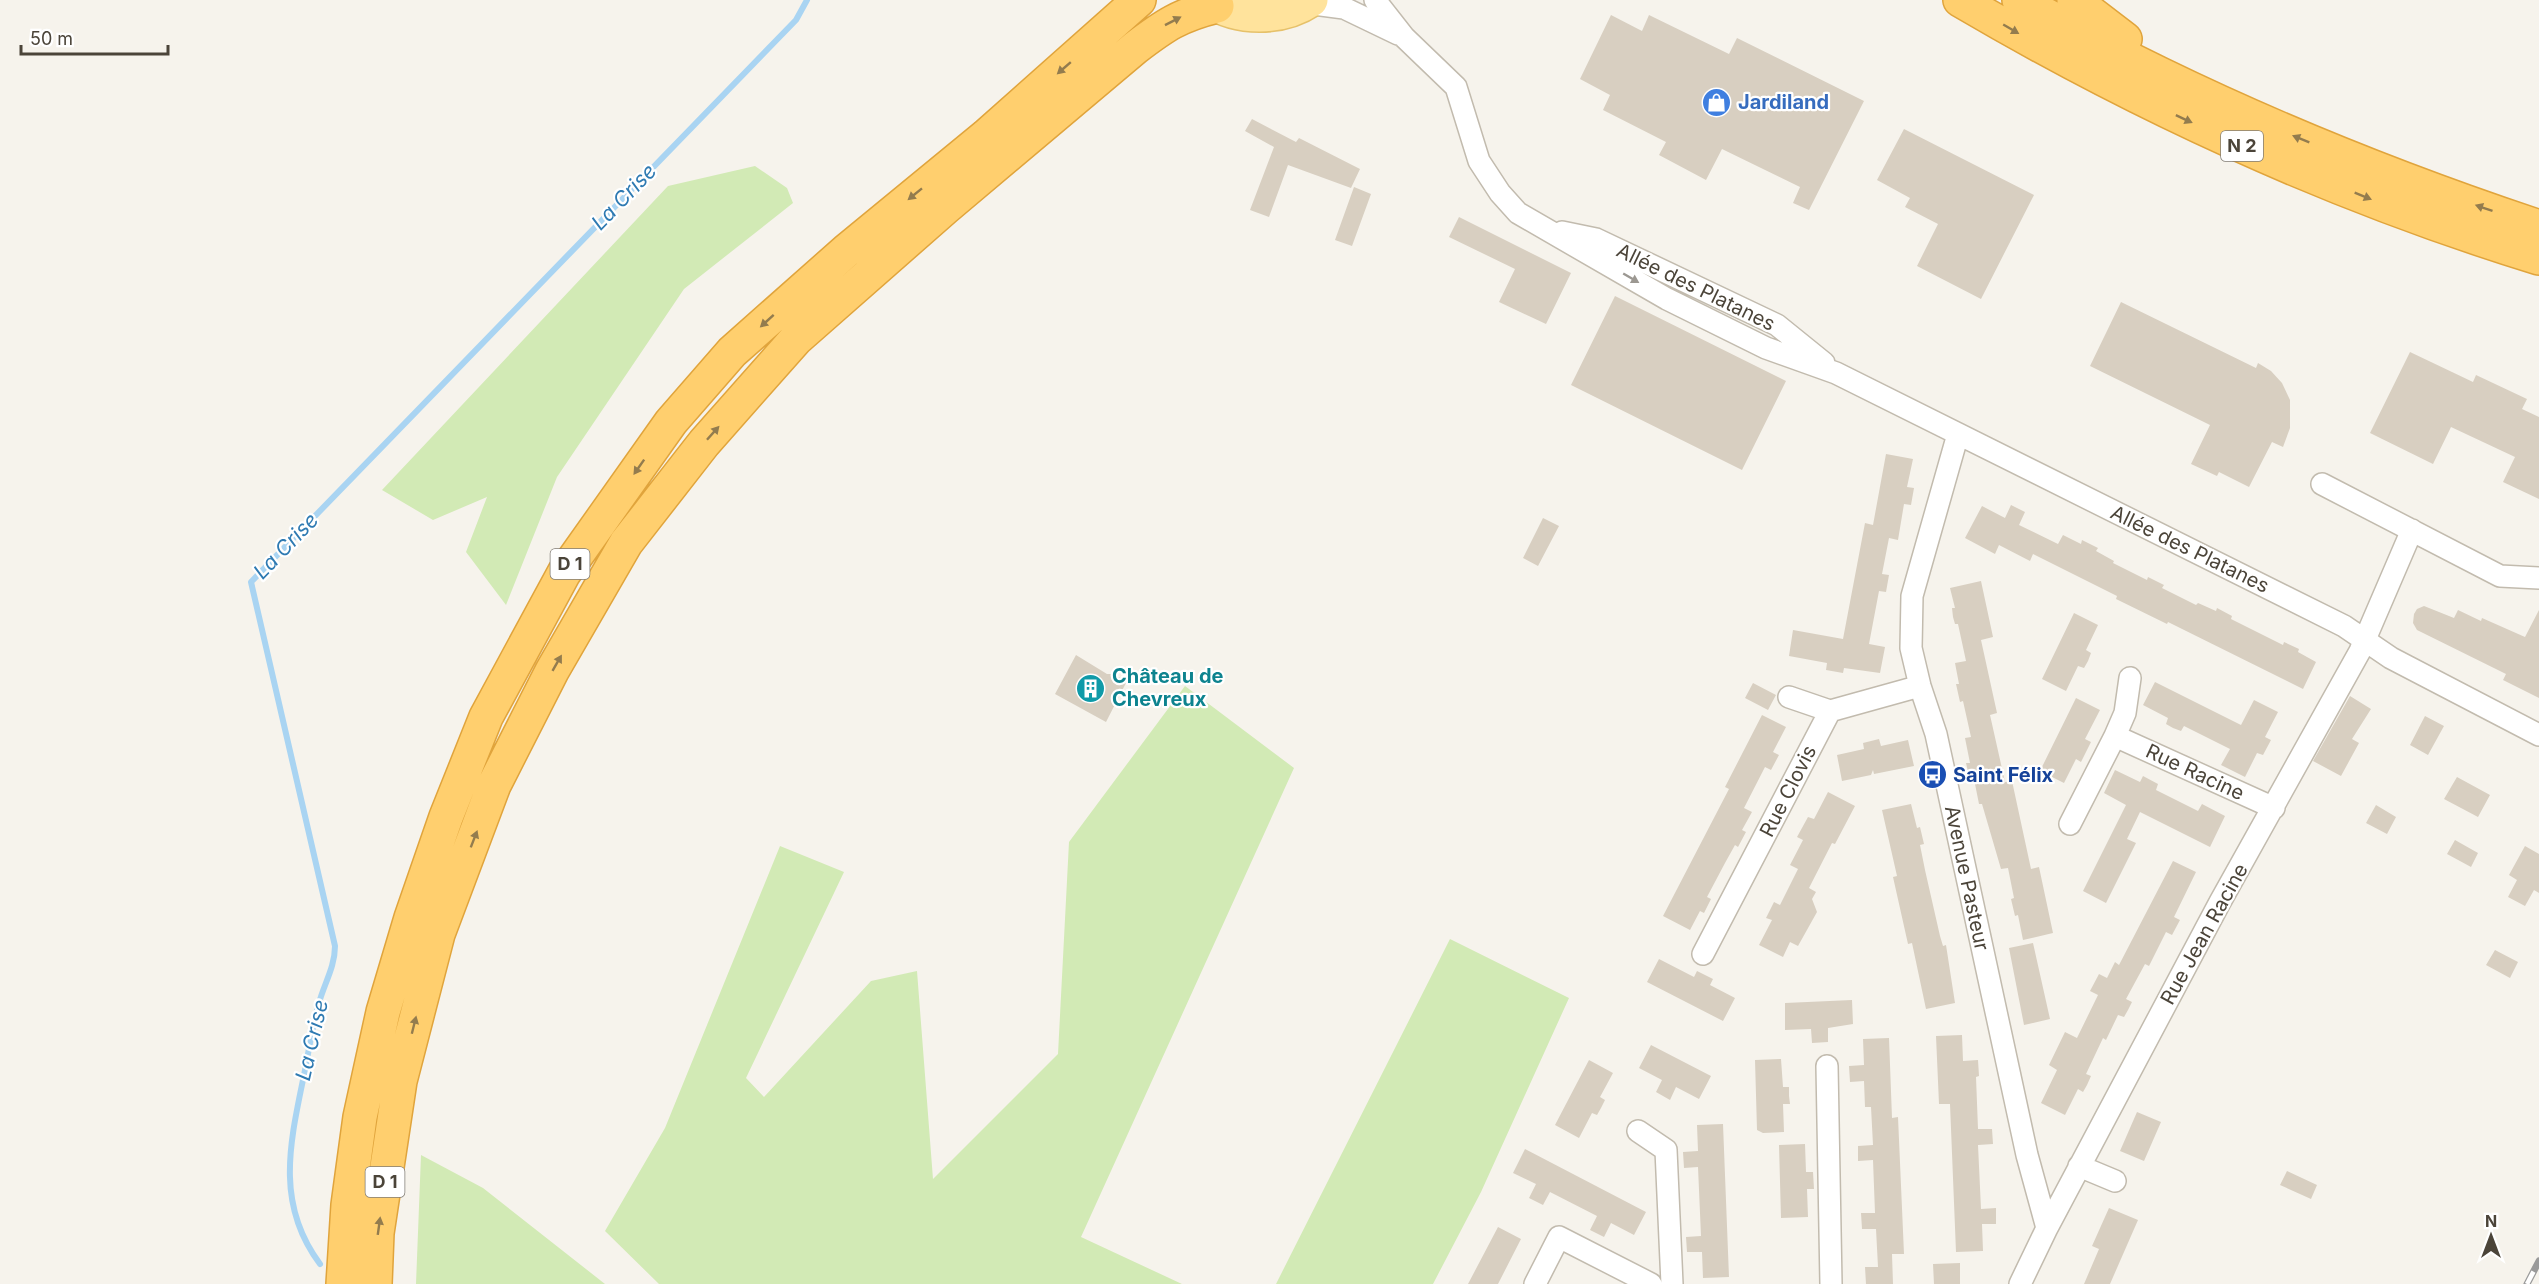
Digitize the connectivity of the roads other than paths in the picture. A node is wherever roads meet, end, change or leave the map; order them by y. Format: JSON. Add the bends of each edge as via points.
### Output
{"nodes":[{"id":1,"x":1139,"y":0,"type":"edge"},
{"id":2,"x":1375,"y":0,"type":"edge"},
{"id":3,"x":1960,"y":0,"type":"edge"},
{"id":4,"x":2019,"y":0,"type":"edge"},
{"id":5,"x":2074,"y":0,"type":"edge"},
{"id":6,"x":1309,"y":2,"type":"edge"},
{"id":7,"x":1213,"y":3,"type":"edge"},
{"id":8,"x":1404,"y":37,"type":"junction"},
{"id":9,"x":2208,"y":98,"type":"junction"},
{"id":10,"x":2539,"y":227,"type":"edge"},
{"id":11,"x":2539,"y":258,"type":"edge"},
{"id":12,"x":1958,"y":434,"type":"junction"},
{"id":13,"x":2322,"y":484,"type":"dead end"},
{"id":14,"x":2412,"y":530,"type":"junction"},
{"id":15,"x":2539,"y":578,"type":"edge"},
{"id":16,"x":2364,"y":642,"type":"junction"},
{"id":17,"x":2130,"y":678,"type":"dead end"},
{"id":18,"x":1920,"y":686,"type":"junction"},
{"id":19,"x":1789,"y":697,"type":"dead end"},
{"id":20,"x":1830,"y":711,"type":"junction"},
{"id":21,"x":2539,"y":735,"type":"edge"},
{"id":22,"x":2115,"y":736,"type":"junction"},
{"id":23,"x":2274,"y":808,"type":"junction"},
{"id":24,"x":2070,"y":824,"type":"dead end"},
{"id":25,"x":1703,"y":954,"type":"dead end"},
{"id":26,"x":1827,"y":1066,"type":"dead end"},
{"id":27,"x":1638,"y":1131,"type":"dead end"},
{"id":28,"x":2079,"y":1166,"type":"junction"},
{"id":29,"x":2115,"y":1181,"type":"dead end"},
{"id":30,"x":2047,"y":1228,"type":"junction"},
{"id":31,"x":343,"y":1284,"type":"edge"},
{"id":32,"x":375,"y":1284,"type":"edge"},
{"id":33,"x":1534,"y":1284,"type":"edge"},
{"id":34,"x":1651,"y":1284,"type":"edge"},
{"id":35,"x":1672,"y":1284,"type":"edge"},
{"id":36,"x":1831,"y":1284,"type":"edge"},
{"id":37,"x":2020,"y":1284,"type":"edge"}],
"edges":[{"from":1,"to":31,"type":"highway","number":"D 1","one_way":true,"via":[[732,352],[671,422],[564,573],[486,717],[411,918],[383,1012],[360,1118],[348,1205]]},
{"from":2,"to":8,"type":"street","name":"Allée des Platanes"},
{"from":3,"to":11,"type":"highway","number":"N 2","one_way":true,"via":[[2112,83],[2244,147],[2389,206]]},
{"from":4,"to":9,"type":"highway","number":"N 2"},
{"from":5,"to":9,"type":"highway"},
{"from":6,"to":7,"type":"main road","via":[[1277,14],[1247,15]]},
{"from":6,"to":8,"type":"street","name":"Allée des Platanes","via":[[1344,8]]},
{"from":32,"to":7,"type":"highway","number":"D 1","one_way":true,"via":[[377,1233],[400,1081],[438,934],[494,785],[552,671],[626,543],[704,443],[796,339],[945,207],[1135,48],[1167,24]]},
{"from":8,"to":12,"type":"street","name":"Allée des Platanes","via":[[1456,87],[1479,161],[1518,213],[1544,228],[1596,239],[1777,325],[1836,373]]},
{"from":10,"to":9,"type":"highway","number":"N 2","one_way":true,"via":[[2382,172]]},
{"from":12,"to":16,"type":"street","name":"Allée des Platanes","via":[[2344,626]]},
{"from":12,"to":18,"type":"street","name":"Avenue Pasteur","via":[[1912,596],[1911,648]]},
{"from":13,"to":14,"type":"street"},
{"from":14,"to":15,"type":"street","via":[[2500,576]]},
{"from":14,"to":16,"type":"street","name":"Rue Jean Racine"},
{"from":16,"to":21,"type":"street","name":"Allée des Platanes"},
{"from":16,"to":23,"type":"street","name":"Rue Jean Racine"},
{"from":17,"to":22,"type":"street","via":[[2125,713]]},
{"from":18,"to":20,"type":"street"},
{"from":18,"to":30,"type":"street","name":"Avenue Pasteur","via":[[1936,734],[2027,1155]]},
{"from":19,"to":20,"type":"street"},
{"from":20,"to":25,"type":"street","name":"Rue Clovis"},
{"from":22,"to":23,"type":"street","name":"Rue Racine"},
{"from":22,"to":24,"type":"street"},
{"from":23,"to":28,"type":"street","name":"Rue Jean Racine"},
{"from":26,"to":36,"type":"street"},
{"from":27,"to":35,"type":"street","via":[[1666,1150]]},
{"from":28,"to":29,"type":"street"},
{"from":28,"to":30,"type":"street","name":"Rue Jean Racine"},
{"from":30,"to":37,"type":"street"},
{"from":33,"to":34,"type":"street","via":[[1559,1237]]}]}
